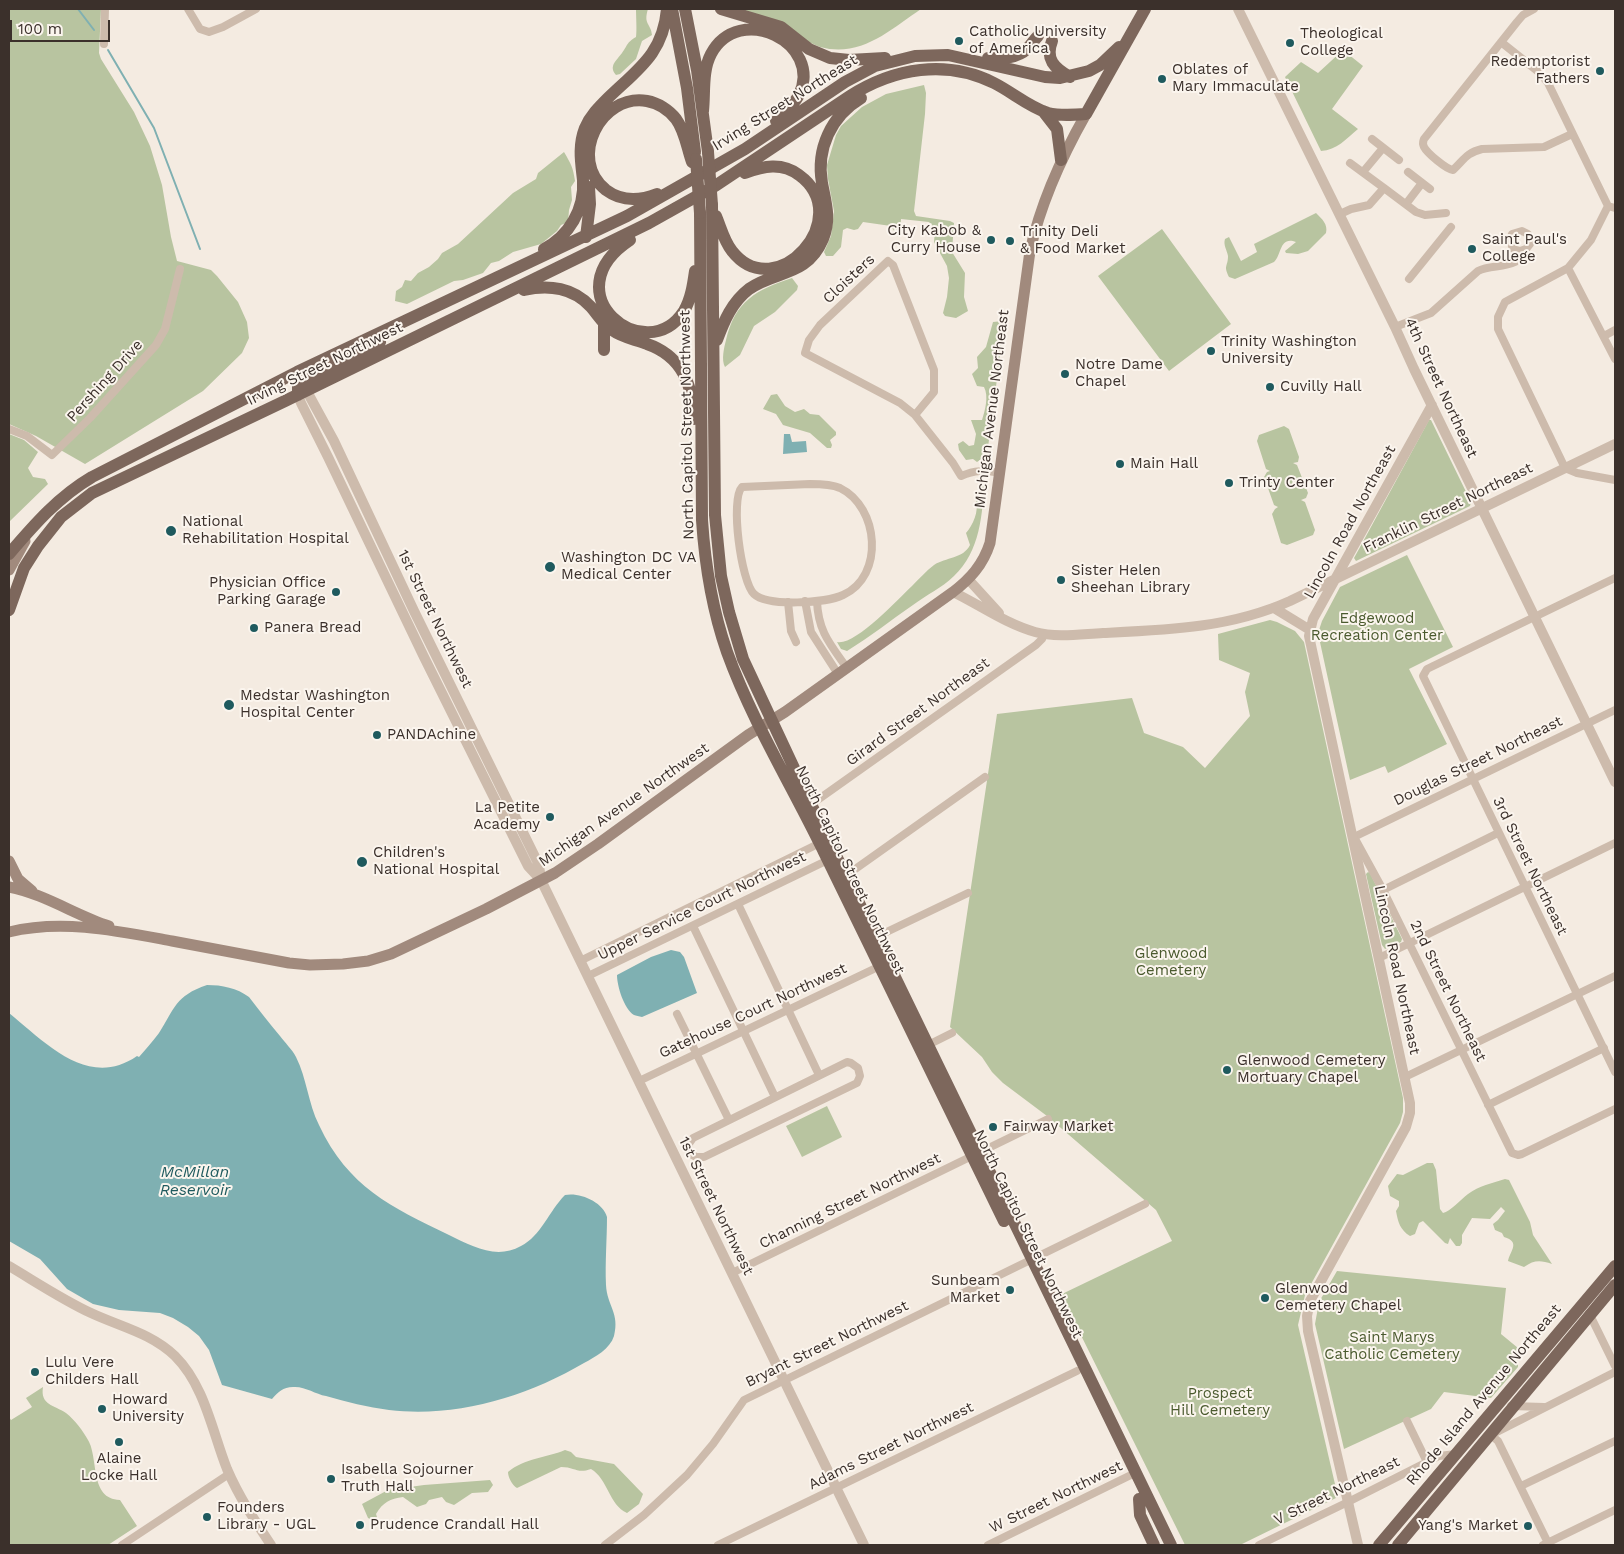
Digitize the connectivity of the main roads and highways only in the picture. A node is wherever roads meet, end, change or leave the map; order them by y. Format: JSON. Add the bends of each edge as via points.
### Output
{"nodes":[{"id":1,"x":667,"y":9,"type":"edge"},
{"id":2,"x":672,"y":9,"type":"edge"},
{"id":3,"x":685,"y":9,"type":"edge"},
{"id":4,"x":721,"y":9,"type":"edge"},
{"id":5,"x":1144,"y":9,"type":"edge"},
{"id":6,"x":1038,"y":36,"type":"dead end"},
{"id":7,"x":1128,"y":38,"type":"junction"},
{"id":8,"x":1052,"y":41,"type":"dead end"},
{"id":9,"x":915,"y":56,"type":"junction"},
{"id":10,"x":965,"y":58,"type":"junction"},
{"id":11,"x":1070,"y":77,"type":"junction"},
{"id":12,"x":1002,"y":87,"type":"junction"},
{"id":13,"x":1043,"y":111,"type":"junction"},
{"id":14,"x":703,"y":112,"type":"junction"},
{"id":15,"x":1086,"y":114,"type":"junction"},
{"id":16,"x":581,"y":148,"type":"junction"},
{"id":17,"x":745,"y":149,"type":"junction"},
{"id":18,"x":694,"y":160,"type":"junction"},
{"id":19,"x":1060,"y":160,"type":"junction"},
{"id":20,"x":692,"y":181,"type":"junction"},
{"id":21,"x":715,"y":186,"type":"junction"},
{"id":22,"x":702,"y":194,"type":"joint"},
{"id":23,"x":682,"y":205,"type":"junction"},
{"id":24,"x":712,"y":205,"type":"junction"},
{"id":25,"x":582,"y":239,"type":"junction"},
{"id":26,"x":701,"y":239,"type":"junction"},
{"id":27,"x":463,"y":294,"type":"junction"},
{"id":28,"x":500,"y":296,"type":"junction"},
{"id":29,"x":604,"y":323,"type":"junction"},
{"id":30,"x":627,"y":338,"type":"junction"},
{"id":31,"x":714,"y":347,"type":"junction"},
{"id":32,"x":301,"y":385,"type":"junction"},
{"id":33,"x":702,"y":493,"type":"junction"},
{"id":34,"x":30,"y":530,"type":"junction"},
{"id":35,"x":9,"y":554,"type":"edge"},
{"id":36,"x":9,"y":570,"type":"edge"},
{"id":37,"x":9,"y":610,"type":"edge"},
{"id":38,"x":766,"y":724,"type":"junction"},
{"id":39,"x":807,"y":807,"type":"junction"},
{"id":40,"x":9,"y":861,"type":"edge"},
{"id":41,"x":842,"y":878,"type":"junction"},
{"id":42,"x":9,"y":887,"type":"edge"},
{"id":43,"x":40,"y":896,"type":"junction"},
{"id":44,"x":9,"y":925,"type":"edge"},
{"id":45,"x":28,"y":928,"type":"junction"},
{"id":46,"x":9,"y":932,"type":"edge"},
{"id":47,"x":127,"y":932,"type":"junction"},
{"id":48,"x":871,"y":939,"type":"junction"},
{"id":49,"x":924,"y":1047,"type":"junction"},
{"id":50,"x":1028,"y":1262,"type":"junction"},
{"id":51,"x":1615,"y":1266,"type":"edge"},
{"id":52,"x":1615,"y":1285,"type":"edge"},
{"id":53,"x":1056,"y":1309,"type":"junction"},
{"id":54,"x":1132,"y":1475,"type":"junction"},
{"id":55,"x":1139,"y":1499,"type":"junction"},
{"id":56,"x":1154,"y":1545,"type":"edge"},
{"id":57,"x":1162,"y":1545,"type":"edge"},
{"id":58,"x":1171,"y":1545,"type":"edge"},
{"id":59,"x":1179,"y":1545,"type":"edge"},
{"id":60,"x":1379,"y":1545,"type":"edge"},
{"id":61,"x":1398,"y":1545,"type":"edge"}],
"edges":[{"from":1,"to":16,"type":"main road","via":[[654,52],[594,114],[583,133]]},
{"from":2,"to":18,"type":"main road","via":[[687,88]]},
{"from":3,"to":14,"type":"main road"},
{"from":4,"to":9,"type":"main road","via":[[777,25],[809,49],[830,58]]},
{"from":5,"to":7,"type":"main road","name":"Michigan Avenue Northeast"},
{"from":6,"to":10,"type":"main road","via":[[1025,50],[1013,56]]},
{"from":7,"to":11,"type":"main road","name":"Irving Street Northeast","via":[[1094,68]]},
{"from":7,"to":15,"type":"main road","name":"Michigan Avenue Northeast"},
{"from":8,"to":11,"type":"main road","via":[[1049,53],[1052,62]]},
{"from":9,"to":10,"type":"main road","name":"Irving Street Northeast","via":[[940,54]]},
{"from":9,"to":17,"type":"main road","name":"Irving Street Northeast","via":[[889,61],[860,73]]},
{"from":10,"to":11,"type":"main road","name":"Irving Street Northeast","via":[[1045,77]]},
{"from":12,"to":13,"type":"main road","name":"Irving Street Northeast"},
{"from":12,"to":21,"type":"main road","name":"Irving Street Northeast","via":[[979,76],[947,69],[912,71],[887,77],[850,96]]},
{"from":12,"to":31,"type":"main road","via":[[958,78],[918,77],[882,87],[847,108],[832,127],[823,151],[821,176],[828,214],[820,244],[802,265],[760,283],[740,297],[726,318]]},
{"from":13,"to":15,"type":"main road","name":"Irving Street Northeast","via":[[1061,115]]},
{"from":13,"to":19,"type":"main road","via":[[1057,129]]},
{"from":14,"to":17,"type":"main road","via":[[708,63],[722,40],[743,30],[757,29],[772,33],[788,43],[801,64],[803,79],[800,92],[788,110]]},
{"from":14,"to":24,"type":"main road","bridge":true},
{"from":15,"to":19,"type":"main road","name":"Michigan Avenue Northeast"},
{"from":16,"to":25,"type":"main road","via":[[590,193]]},
{"from":16,"to":27,"type":"main road","via":[[582,201],[567,230],[548,247],[482,278]]},
{"from":17,"to":20,"type":"main road","name":"Irving Street Northeast"},
{"from":18,"to":20,"type":"main road","bridge":true},
{"from":18,"to":20,"type":"main road","via":[[676,118],[650,102],[633,100],[616,106],[602,118],[595,129],[589,153],[592,171],[603,187],[628,199],[643,199]]},
{"from":19,"to":38,"type":"main road","name":"Michigan Avenue Northeast","via":[[1044,198],[1030,251],[990,543],[980,564],[953,592]]},
{"from":20,"to":25,"type":"main road","name":"Irving Street Northwest"},
{"from":20,"to":26,"type":"main road","name":"North Capitol Street Northwest","bridge":true,"via":[[700,213]]},
{"from":21,"to":22,"type":"main road","name":"Irving Street Northeast"},
{"from":21,"to":24,"type":"main road","via":[[759,168],[784,167],[798,174],[812,188],[818,206],[818,221],[812,240],[797,258],[778,267],[759,267],[740,260],[730,249]]},
{"from":22,"to":23,"type":"main road","name":"Irving Street Northwest"},
{"from":23,"to":26,"type":"main road","via":[[671,217],[626,242],[606,262],[599,286],[608,313],[624,326],[642,332],[658,330],[674,322],[689,301]]},
{"from":23,"to":28,"type":"main road","name":"Irving Street Northwest"},
{"from":24,"to":31,"type":"main road"},
{"from":25,"to":27,"type":"main road","name":"Irving Street Northwest"},
{"from":25,"to":32,"type":"main road","via":[[562,254]]},
{"from":26,"to":33,"type":"main road","name":"North Capitol Street Northwest"},
{"from":27,"to":32,"type":"main road","name":"Irving Street Northwest"},
{"from":28,"to":29,"type":"main road","via":[[540,287],[558,288],[583,300]]},
{"from":28,"to":32,"type":"main road","name":"Irving Street Northwest"},
{"from":29,"to":30,"type":"main road"},
{"from":29,"to":30,"type":"main road","via":[[604,350]]},
{"from":30,"to":33,"type":"main road","via":[[661,350],[687,379],[693,401],[695,452]]},
{"from":31,"to":38,"type":"main road","via":[[715,515],[720,570],[739,647]]},
{"from":32,"to":34,"type":"main road","name":"Irving Street Northwest","via":[[92,477],[57,502]]},
{"from":32,"to":37,"type":"main road","name":"Irving Street Northwest","via":[[78,502],[52,528],[28,561]]},
{"from":33,"to":38,"type":"main road","name":"North Capitol Street Northwest","via":[[704,544],[714,605],[732,663]]},
{"from":34,"to":35,"type":"main road"},
{"from":34,"to":36,"type":"main road","name":"Irving Street Northwest"},
{"from":38,"to":39,"type":"main road","name":"North Capitol Street Northwest"},
{"from":38,"to":47,"type":"main road","name":"Michigan Avenue Northwest","via":[[598,844],[541,880],[405,949],[375,959],[352,964],[289,963]]},
{"from":39,"to":41,"type":"main road"},
{"from":39,"to":41,"type":"main road","name":"North Capitol Street Northwest","via":[[828,860]]},
{"from":40,"to":43,"type":"main road","via":[[21,883]]},
{"from":41,"to":48,"type":"main road"},
{"from":42,"to":43,"type":"main road","name":"Michigan Avenue Northwest"},
{"from":43,"to":47,"type":"main road","name":"Michigan Avenue Northwest"},
{"from":44,"to":45,"type":"main road"},
{"from":45,"to":46,"type":"main road","name":"Michigan Avenue Northwest"},
{"from":45,"to":47,"type":"main road","name":"Michigan Avenue Northwest","via":[[63,926]]},
{"from":48,"to":49,"type":"main road"},
{"from":48,"to":49,"type":"main road","name":"North Capitol Street Northwest","via":[[878,966]]},
{"from":49,"to":50,"type":"main road"},
{"from":50,"to":53,"type":"main road"},
{"from":50,"to":54,"type":"main road","name":"North Capitol Street Northwest","via":[[1077,1371]]},
{"from":51,"to":60,"type":"main road","name":"Rhode Island Avenue Northeast"},
{"from":52,"to":61,"type":"main road","name":"Rhode Island Avenue Northeast"},
{"from":53,"to":54,"type":"main road"},
{"from":53,"to":59,"type":"main road","via":[[1082,1343]]},
{"from":54,"to":55,"type":"main road","name":"North Capitol Street Northwest"},
{"from":54,"to":58,"type":"main road"},
{"from":55,"to":56,"type":"main road","name":"North Capitol Street Northwest","via":[[1140,1516]]},
{"from":55,"to":57,"type":"main road","name":"North Capitol Street Northwest"}]}
